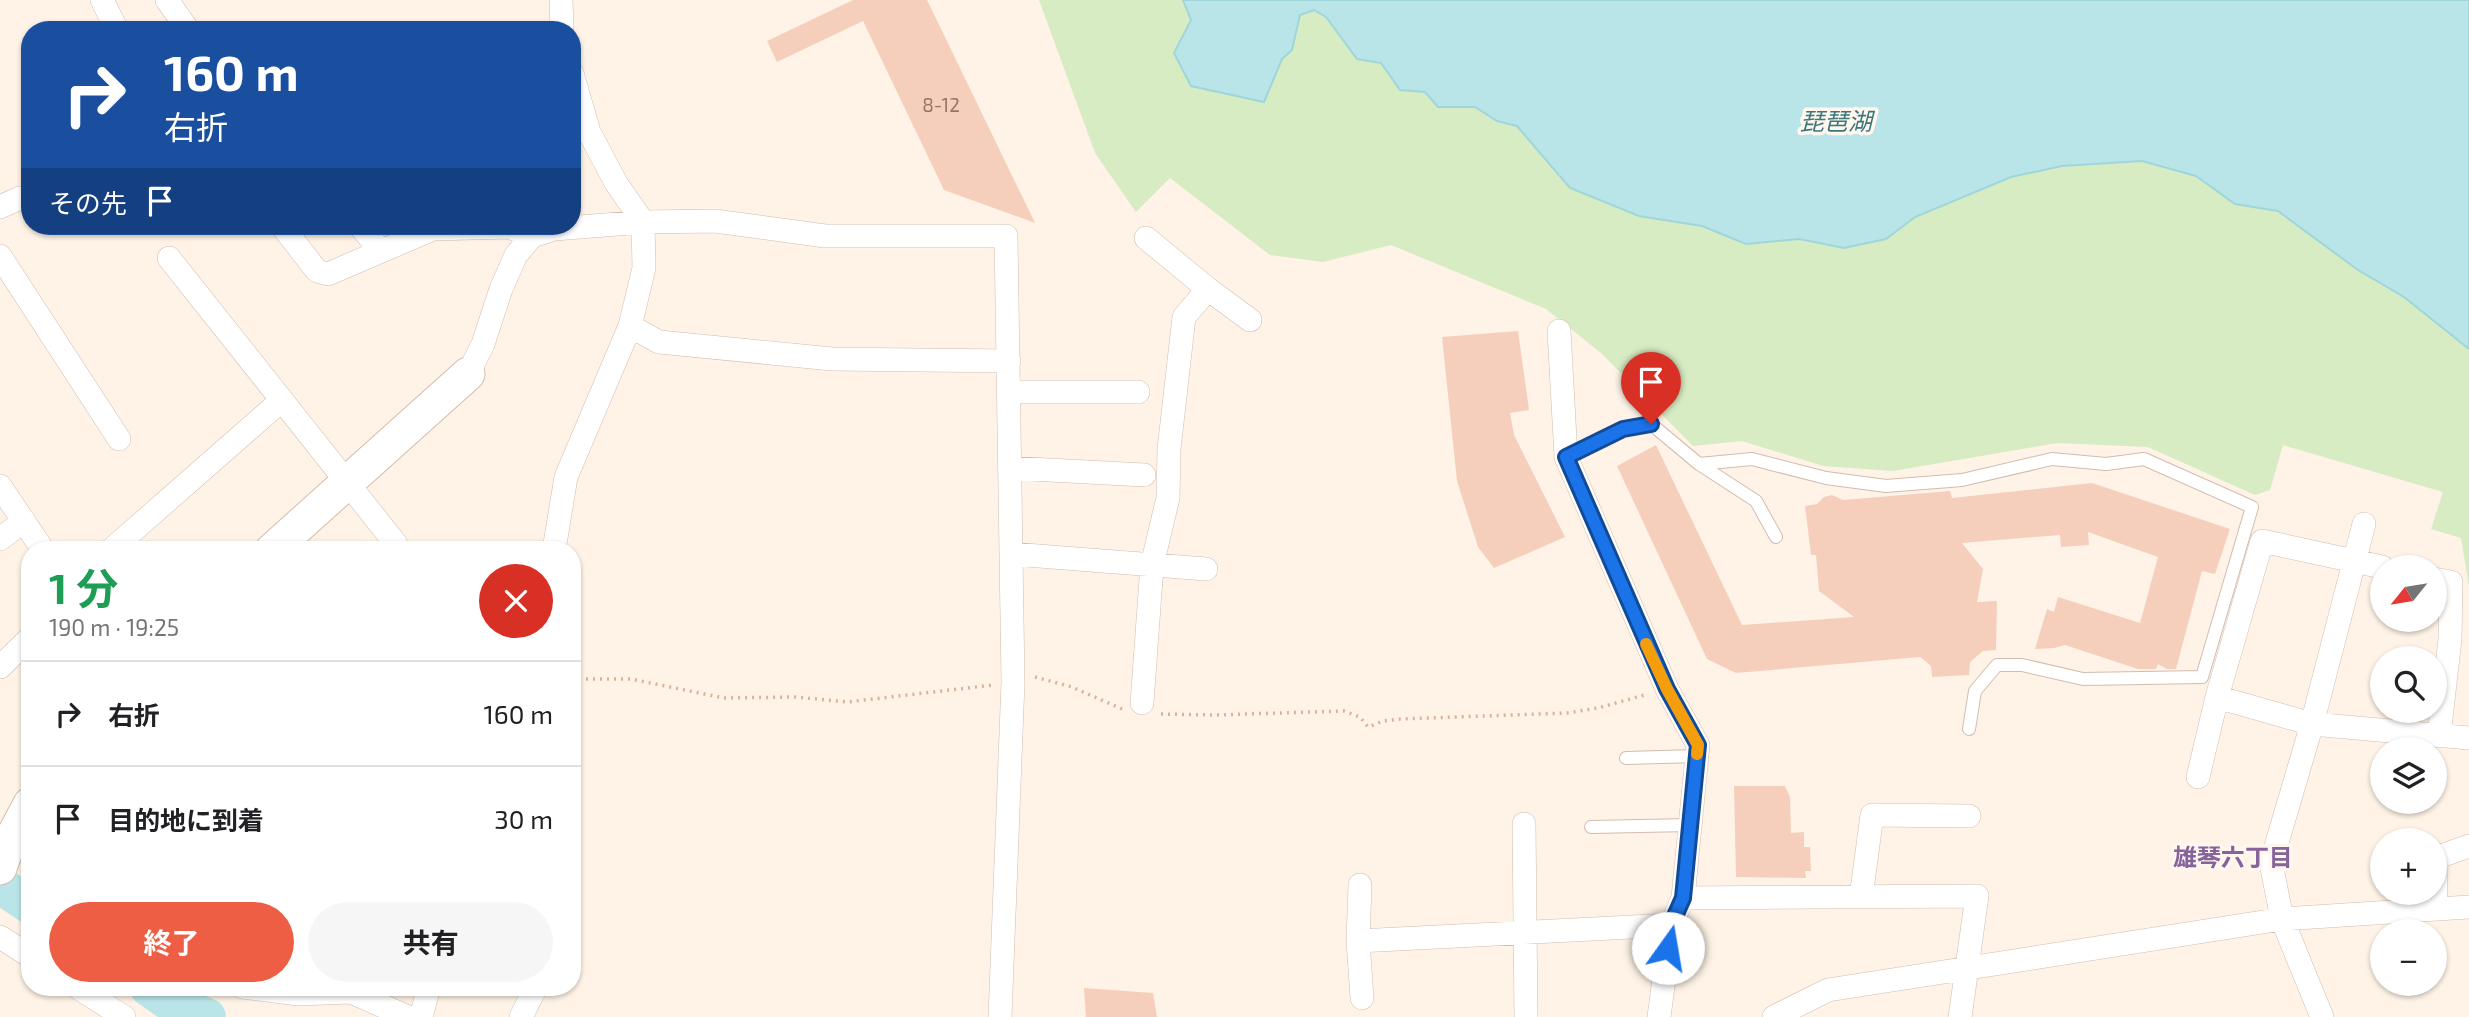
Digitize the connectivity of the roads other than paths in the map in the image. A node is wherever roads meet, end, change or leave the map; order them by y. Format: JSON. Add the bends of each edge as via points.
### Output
{"nodes":[{"id":1,"x":102,"y":0,"type":"edge"},
{"id":2,"x":167,"y":0,"type":"edge"},
{"id":3,"x":561,"y":0,"type":"edge"},
{"id":4,"x":112,"y":21,"type":"edge"},
{"id":5,"x":182,"y":21,"type":"edge"},
{"id":6,"x":562,"y":21,"type":"edge"},
{"id":7,"x":581,"y":104,"type":"edge"},
{"id":8,"x":643,"y":222,"type":"junction"},
{"id":9,"x":581,"y":227,"type":"edge"},
{"id":10,"x":289,"y":235,"type":"edge"},
{"id":11,"x":368,"y":235,"type":"edge"},
{"id":12,"x":419,"y":235,"type":"edge"},
{"id":13,"x":535,"y":235,"type":"edge"},
{"id":14,"x":532,"y":236,"type":"joint"},
{"id":15,"x":1146,"y":238,"type":"dead end"},
{"id":16,"x":381,"y":251,"type":"junction"},
{"id":17,"x":0,"y":256,"type":"edge"},
{"id":18,"x":169,"y":258,"type":"dead end"},
{"id":19,"x":1208,"y":289,"type":"junction"},
{"id":20,"x":1250,"y":320,"type":"dead end"},
{"id":21,"x":630,"y":326,"type":"junction"},
{"id":22,"x":1559,"y":331,"type":"dead end"},
{"id":23,"x":1009,"y":361,"type":"junction"},
{"id":24,"x":468,"y":374,"type":"joint"},
{"id":25,"x":1138,"y":392,"type":"dead end"},
{"id":26,"x":1009,"y":393,"type":"junction"},
{"id":27,"x":282,"y":400,"type":"junction"},
{"id":28,"x":119,"y":439,"type":"dead end"},
{"id":29,"x":1566,"y":457,"type":"junction"},
{"id":30,"x":1699,"y":464,"type":"junction"},
{"id":31,"x":1011,"y":468,"type":"junction"},
{"id":32,"x":1144,"y":475,"type":"dead end"},
{"id":33,"x":348,"y":482,"type":"junction"},
{"id":34,"x":0,"y":486,"type":"edge"},
{"id":35,"x":24,"y":521,"type":"junction"},
{"id":36,"x":2364,"y":524,"type":"dead end"},
{"id":37,"x":1776,"y":537,"type":"dead end"},
{"id":38,"x":0,"y":539,"type":"edge"},
{"id":39,"x":37,"y":541,"type":"edge"},
{"id":40,"x":121,"y":541,"type":"edge"},
{"id":41,"x":282,"y":541,"type":"edge"},
{"id":42,"x":394,"y":541,"type":"edge"},
{"id":43,"x":555,"y":541,"type":"edge"},
{"id":44,"x":1013,"y":554,"type":"junction"},
{"id":45,"x":2355,"y":561,"type":"junction"},
{"id":46,"x":2370,"y":564,"type":"edge"},
{"id":47,"x":1152,"y":565,"type":"junction"},
{"id":48,"x":1206,"y":569,"type":"dead end"},
{"id":49,"x":2447,"y":581,"type":"edge"},
{"id":50,"x":2460,"y":639,"type":"edge"},
{"id":51,"x":21,"y":647,"type":"edge"},
{"id":52,"x":0,"y":667,"type":"edge"},
{"id":53,"x":2217,"y":697,"type":"junction"},
{"id":54,"x":1139,"y":709,"type":"road end"},
{"id":55,"x":2312,"y":724,"type":"junction"},
{"id":56,"x":1969,"y":729,"type":"dead end"},
{"id":57,"x":2439,"y":736,"type":"junction"},
{"id":58,"x":2469,"y":738,"type":"edge"},
{"id":59,"x":1697,"y":756,"type":"junction"},
{"id":60,"x":1626,"y":758,"type":"dead end"},
{"id":61,"x":2198,"y":777,"type":"dead end"},
{"id":62,"x":1969,"y":816,"type":"dead end"},
{"id":63,"x":1524,"y":824,"type":"dead end"},
{"id":64,"x":1690,"y":825,"type":"junction"},
{"id":65,"x":1591,"y":827,"type":"dead end"},
{"id":66,"x":2469,"y":846,"type":"edge"},
{"id":67,"x":1360,"y":885,"type":"dead end"},
{"id":68,"x":1861,"y":897,"type":"junction"},
{"id":69,"x":1683,"y":898,"type":"junction"},
{"id":70,"x":2469,"y":908,"type":"edge"},
{"id":71,"x":2436,"y":909,"type":"junction"},
{"id":72,"x":2283,"y":919,"type":"junction"},
{"id":73,"x":1671,"y":925,"type":"junction"},
{"id":74,"x":1525,"y":934,"type":"junction"},
{"id":75,"x":0,"y":937,"type":"edge"},
{"id":76,"x":1358,"y":941,"type":"junction"},
{"id":77,"x":21,"y":950,"type":"edge"},
{"id":78,"x":1967,"y":969,"type":"junction"},
{"id":79,"x":90,"y":996,"type":"edge"},
{"id":80,"x":360,"y":996,"type":"edge"},
{"id":81,"x":427,"y":996,"type":"edge"},
{"id":82,"x":532,"y":996,"type":"edge"},
{"id":83,"x":1362,"y":998,"type":"dead end"},
{"id":84,"x":124,"y":1017,"type":"edge"},
{"id":85,"x":408,"y":1017,"type":"edge"},
{"id":86,"x":421,"y":1017,"type":"edge"},
{"id":87,"x":520,"y":1017,"type":"edge"},
{"id":88,"x":1000,"y":1017,"type":"edge"},
{"id":89,"x":1526,"y":1017,"type":"edge"},
{"id":90,"x":1659,"y":1017,"type":"edge"},
{"id":91,"x":1774,"y":1017,"type":"edge"},
{"id":92,"x":1960,"y":1017,"type":"edge"},
{"id":93,"x":2322,"y":1017,"type":"edge"}],
"edges":[{"from":1,"to":4,"type":"street"},
{"from":2,"to":5,"type":"street"},
{"from":3,"to":6,"type":"street"},
{"from":7,"to":8,"type":"street","via":[[589,132]]},
{"from":8,"to":9,"type":"street"},
{"from":8,"to":21,"type":"street","via":[[644,268]]},
{"from":8,"to":23,"type":"street","via":[[715,221],[825,236],[1006,236]]},
{"from":10,"to":16,"type":"street","via":[[317,271],[328,274]]},
{"from":11,"to":16,"type":"street"},
{"from":12,"to":16,"type":"street"},
{"from":13,"to":14,"type":"street"},
{"from":14,"to":24,"type":"street","via":[[516,255]]},
{"from":15,"to":19,"type":"street"},
{"from":17,"to":28,"type":"street"},
{"from":18,"to":27,"type":"street"},
{"from":19,"to":20,"type":"street"},
{"from":19,"to":47,"type":"street","via":[[1184,317],[1168,498]]},
{"from":21,"to":23,"type":"street","via":[[659,342],[832,359]]},
{"from":21,"to":43,"type":"street","via":[[566,477]]},
{"from":22,"to":29,"type":"street"},
{"from":23,"to":26,"type":"street"},
{"from":24,"to":33,"type":"street"},
{"from":25,"to":26,"type":"street"},
{"from":26,"to":31,"type":"street"},
{"from":27,"to":33,"type":"street"},
{"from":27,"to":40,"type":"street"},
{"from":29,"to":30,"type":"lane","via":[[1623,429],[1651,424]]},
{"from":29,"to":59,"type":"street","via":[[1667,689],[1698,745]]},
{"from":30,"to":37,"type":"lane","via":[[1756,501]]},
{"from":30,"to":56,"type":"lane","via":[[1752,459],[1826,478],[1886,486],[1962,480],[2052,459],[2106,464],[2144,459],[2252,507],[2202,677],[2082,679],[2022,665],[1997,665],[1975,691]]},
{"from":31,"to":32,"type":"street"},
{"from":31,"to":44,"type":"street"},
{"from":33,"to":41,"type":"street"},
{"from":33,"to":42,"type":"street"},
{"from":34,"to":35,"type":"street"},
{"from":35,"to":38,"type":"street"},
{"from":35,"to":39,"type":"street"},
{"from":36,"to":45,"type":"street"},
{"from":44,"to":47,"type":"street"},
{"from":44,"to":88,"type":"street","via":[[1013,682]]},
{"from":45,"to":46,"type":"street"},
{"from":45,"to":53,"type":"street","via":[[2262,541]]},
{"from":45,"to":55,"type":"street"},
{"from":47,"to":48,"type":"street"},
{"from":47,"to":54,"type":"street"},
{"from":49,"to":50,"type":"street","via":[[2451,582]]},
{"from":50,"to":57,"type":"street"},
{"from":51,"to":52,"type":"street"},
{"from":53,"to":55,"type":"street"},
{"from":53,"to":61,"type":"street"},
{"from":55,"to":57,"type":"street"},
{"from":55,"to":72,"type":"street","via":[[2271,863]]},
{"from":57,"to":58,"type":"street"},
{"from":59,"to":60,"type":"lane"},
{"from":59,"to":64,"type":"street"},
{"from":62,"to":68,"type":"street","via":[[1872,816]]},
{"from":63,"to":74,"type":"street"},
{"from":64,"to":65,"type":"lane"},
{"from":64,"to":69,"type":"street"},
{"from":66,"to":71,"type":"street","via":[[2435,858]]},
{"from":67,"to":76,"type":"street"},
{"from":68,"to":69,"type":"street"},
{"from":68,"to":78,"type":"street","via":[[1978,896]]},
{"from":69,"to":73,"type":"street"},
{"from":70,"to":71,"type":"street"},
{"from":71,"to":72,"type":"street"},
{"from":72,"to":78,"type":"street"},
{"from":72,"to":93,"type":"street"},
{"from":73,"to":74,"type":"street"},
{"from":73,"to":90,"type":"street"},
{"from":74,"to":76,"type":"street"},
{"from":74,"to":89,"type":"street"},
{"from":75,"to":77,"type":"street"},
{"from":76,"to":83,"type":"street"},
{"from":78,"to":91,"type":"street","via":[[1828,990]]},
{"from":78,"to":92,"type":"street"},
{"from":79,"to":84,"type":"street"},
{"from":80,"to":85,"type":"street"},
{"from":81,"to":86,"type":"street"},
{"from":82,"to":87,"type":"street"}]}
